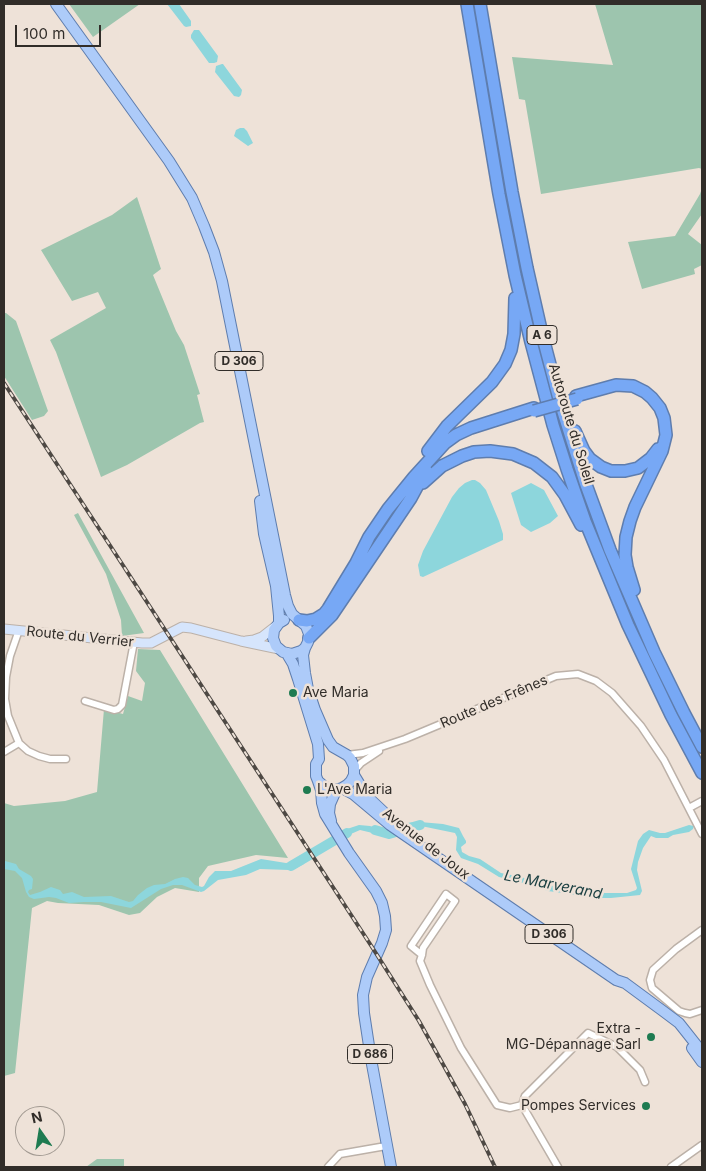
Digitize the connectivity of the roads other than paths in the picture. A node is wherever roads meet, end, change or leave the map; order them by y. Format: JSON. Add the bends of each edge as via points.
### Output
{"nodes":[{"id":1,"x":56,"y":4,"type":"edge"},
{"id":2,"x":467,"y":4,"type":"edge"},
{"id":3,"x":480,"y":4,"type":"edge"},
{"id":4,"x":515,"y":275,"type":"junction"},
{"id":5,"x":221,"y":285,"type":"junction"},
{"id":6,"x":576,"y":397,"type":"junction"},
{"id":7,"x":559,"y":399,"type":"junction"},
{"id":8,"x":534,"y":410,"type":"junction"},
{"id":9,"x":414,"y":477,"type":"junction"},
{"id":10,"x":411,"y":498,"type":"junction"},
{"id":11,"x":606,"y":574,"type":"junction"},
{"id":12,"x":298,"y":620,"type":"junction"},
{"id":13,"x":277,"y":625,"type":"junction"},
{"id":14,"x":4,"y":628,"type":"edge"},
{"id":15,"x":19,"y":630,"type":"junction"},
{"id":16,"x":241,"y":641,"type":"junction"},
{"id":17,"x":134,"y":642,"type":"junction"},
{"id":18,"x":307,"y":643,"type":"junction"},
{"id":19,"x":283,"y":651,"type":"junction"},
{"id":20,"x":654,"y":652,"type":"junction"},
{"id":21,"x":85,"y":701,"type":"dead end"},
{"id":22,"x":19,"y":743,"type":"junction"},
{"id":23,"x":386,"y":746,"type":"junction"},
{"id":24,"x":702,"y":747,"type":"edge"},
{"id":25,"x":4,"y":752,"type":"edge"},
{"id":26,"x":343,"y":753,"type":"junction"},
{"id":27,"x":66,"y":759,"type":"dead end"},
{"id":28,"x":319,"y":759,"type":"junction"},
{"id":29,"x":354,"y":773,"type":"junction"},
{"id":30,"x":702,"y":773,"type":"edge"},
{"id":31,"x":318,"y":781,"type":"junction"},
{"id":32,"x":340,"y":789,"type":"junction"},
{"id":33,"x":702,"y":801,"type":"edge"},
{"id":34,"x":689,"y":808,"type":"junction"},
{"id":35,"x":394,"y":825,"type":"junction"},
{"id":36,"x":333,"y":827,"type":"junction"},
{"id":37,"x":702,"y":833,"type":"edge"},
{"id":38,"x":702,"y":930,"type":"edge"},
{"id":39,"x":422,"y":955,"type":"junction"},
{"id":40,"x":616,"y":980,"type":"junction"},
{"id":41,"x":702,"y":1010,"type":"edge"},
{"id":42,"x":702,"y":1052,"type":"edge"},
{"id":43,"x":702,"y":1062,"type":"edge"},
{"id":44,"x":645,"y":1082,"type":"dead end"},
{"id":45,"x":522,"y":1106,"type":"junction"},
{"id":46,"x":702,"y":1145,"type":"edge"},
{"id":47,"x":386,"y":1146,"type":"junction"},
{"id":48,"x":328,"y":1167,"type":"edge"},
{"id":49,"x":391,"y":1167,"type":"edge"},
{"id":50,"x":558,"y":1167,"type":"edge"},
{"id":51,"x":671,"y":1167,"type":"edge"}],
"edges":[{"from":1,"to":5,"type":"main road","number":"D 306","via":[[138,118],[193,216]]},
{"from":2,"to":4,"type":"highway","name":"Autoroute du Soleil","number":"A 6"},
{"from":3,"to":7,"type":"highway","name":"Autoroute du Soleil","number":"A 6","via":[[527,268]]},
{"from":4,"to":9,"type":"highway","via":[[514,334],[505,364],[492,382],[447,426]]},
{"from":4,"to":11,"type":"highway","name":"Autoroute du Soleil","number":"A 6","via":[[553,424]]},
{"from":5,"to":12,"type":"main road","number":"D 306","via":[[285,595],[292,614]]},
{"from":5,"to":13,"type":"main road","number":"D 306","via":[[276,586]]},
{"from":6,"to":7,"type":"highway","via":[[618,389],[633,390],[646,398],[658,413],[662,428],[655,454],[634,470],[616,472],[601,467],[584,451]]},
{"from":6,"to":8,"type":"highway","bridge":true},
{"from":6,"to":20,"type":"highway","via":[[616,385],[633,386],[657,403],[664,418],[666,435],[662,451],[632,514],[625,546],[630,577]]},
{"from":7,"to":20,"type":"highway","name":"Autoroute du Soleil","number":"A 6","via":[[610,550]]},
{"from":8,"to":9,"type":"highway","via":[[456,434]]},
{"from":8,"to":10,"type":"highway","via":[[467,433],[454,441],[424,473]]},
{"from":9,"to":12,"type":"highway","via":[[369,537],[324,614],[316,620]]},
{"from":10,"to":11,"type":"highway","via":[[434,472],[462,456],[497,451],[527,459],[562,489]]},
{"from":10,"to":18,"type":"highway","via":[[332,615]]},
{"from":11,"to":30,"type":"highway","name":"Autoroute du Soleil","number":"A 6","via":[[670,715]]},
{"from":12,"to":13,"type":"main road","via":[[290,618]]},
{"from":12,"to":18,"type":"main road","via":[[308,630]]},
{"from":13,"to":16,"type":"main road","name":"Route du Verrier","via":[[262,637]]},
{"from":13,"to":19,"type":"main road","via":[[273,638]]},
{"from":14,"to":15,"type":"main road","name":"Route du Verrier"},
{"from":15,"to":17,"type":"main road","name":"Route du Verrier"},
{"from":15,"to":22,"type":"street","via":[[10,656],[5,699]]},
{"from":16,"to":17,"type":"main road","name":"Route du Verrier","via":[[182,627],[151,643]]},
{"from":16,"to":19,"type":"main road","name":"Route du Verrier"},
{"from":17,"to":21,"type":"street","via":[[122,705],[114,710]]},
{"from":18,"to":19,"type":"main road","via":[[296,653]]},
{"from":18,"to":26,"type":"main road","via":[[303,655],[310,698],[328,740]]},
{"from":19,"to":28,"type":"main road","via":[[293,664],[318,744]]},
{"from":20,"to":24,"type":"highway","name":"Autoroute du Soleil","number":"A 6"},
{"from":22,"to":25,"type":"street"},
{"from":22,"to":27,"type":"street","via":[[39,756]]},
{"from":23,"to":26,"type":"street","name":"Route des Frênes","via":[[360,754]]},
{"from":23,"to":29,"type":"street","name":"Route des Frênes","via":[[361,763]]},
{"from":23,"to":34,"type":"street","name":"Route des Frênes","via":[[556,676],[578,674],[596,680],[612,693],[641,726],[664,760]]},
{"from":26,"to":28,"type":"main road","via":[[328,752]]},
{"from":26,"to":29,"type":"main road","via":[[353,762]]},
{"from":28,"to":31,"type":"main road","via":[[315,770]]},
{"from":29,"to":32,"type":"main road","via":[[351,781]]},
{"from":29,"to":35,"type":"main road","name":"Avenue de Joux","number":"D 306","via":[[372,801]]},
{"from":31,"to":32,"type":"main road","via":[[329,789]]},
{"from":31,"to":36,"type":"main road","number":"D 686","via":[[323,808]]},
{"from":32,"to":35,"type":"main road","name":"Avenue de Joux","number":"D 306","via":[[353,794]]},
{"from":32,"to":36,"type":"main road","via":[[332,798],[330,808]]},
{"from":33,"to":34,"type":"street"},
{"from":34,"to":37,"type":"street","name":"Route des Frênes"},
{"from":35,"to":40,"type":"main road","name":"Avenue de Joux","number":"D 306"},
{"from":36,"to":47,"type":"main road","number":"D 686","via":[[376,892],[385,916],[386,930],[363,995]]},
{"from":38,"to":41,"type":"street","via":[[653,970],[650,980],[652,988],[679,1011],[690,1014]]},
{"from":39,"to":39,"type":"street","via":[[423,948],[455,901],[446,894],[411,946]]},
{"from":39,"to":45,"type":"street","via":[[420,961],[430,985],[461,1048],[497,1104],[510,1108]]},
{"from":40,"to":42,"type":"main road","name":"Avenue de Joux","number":"D 306","via":[[663,1011]]},
{"from":40,"to":43,"type":"main road","name":"Avenue de Joux","number":"D 306","via":[[674,1028]]},
{"from":44,"to":45,"type":"street","via":[[640,1070],[617,1047],[588,1033],[525,1096]]},
{"from":45,"to":50,"type":"street"},
{"from":46,"to":51,"type":"street"},
{"from":47,"to":48,"type":"street","via":[[340,1154]]},
{"from":47,"to":49,"type":"main road","number":"D 686"}]}
